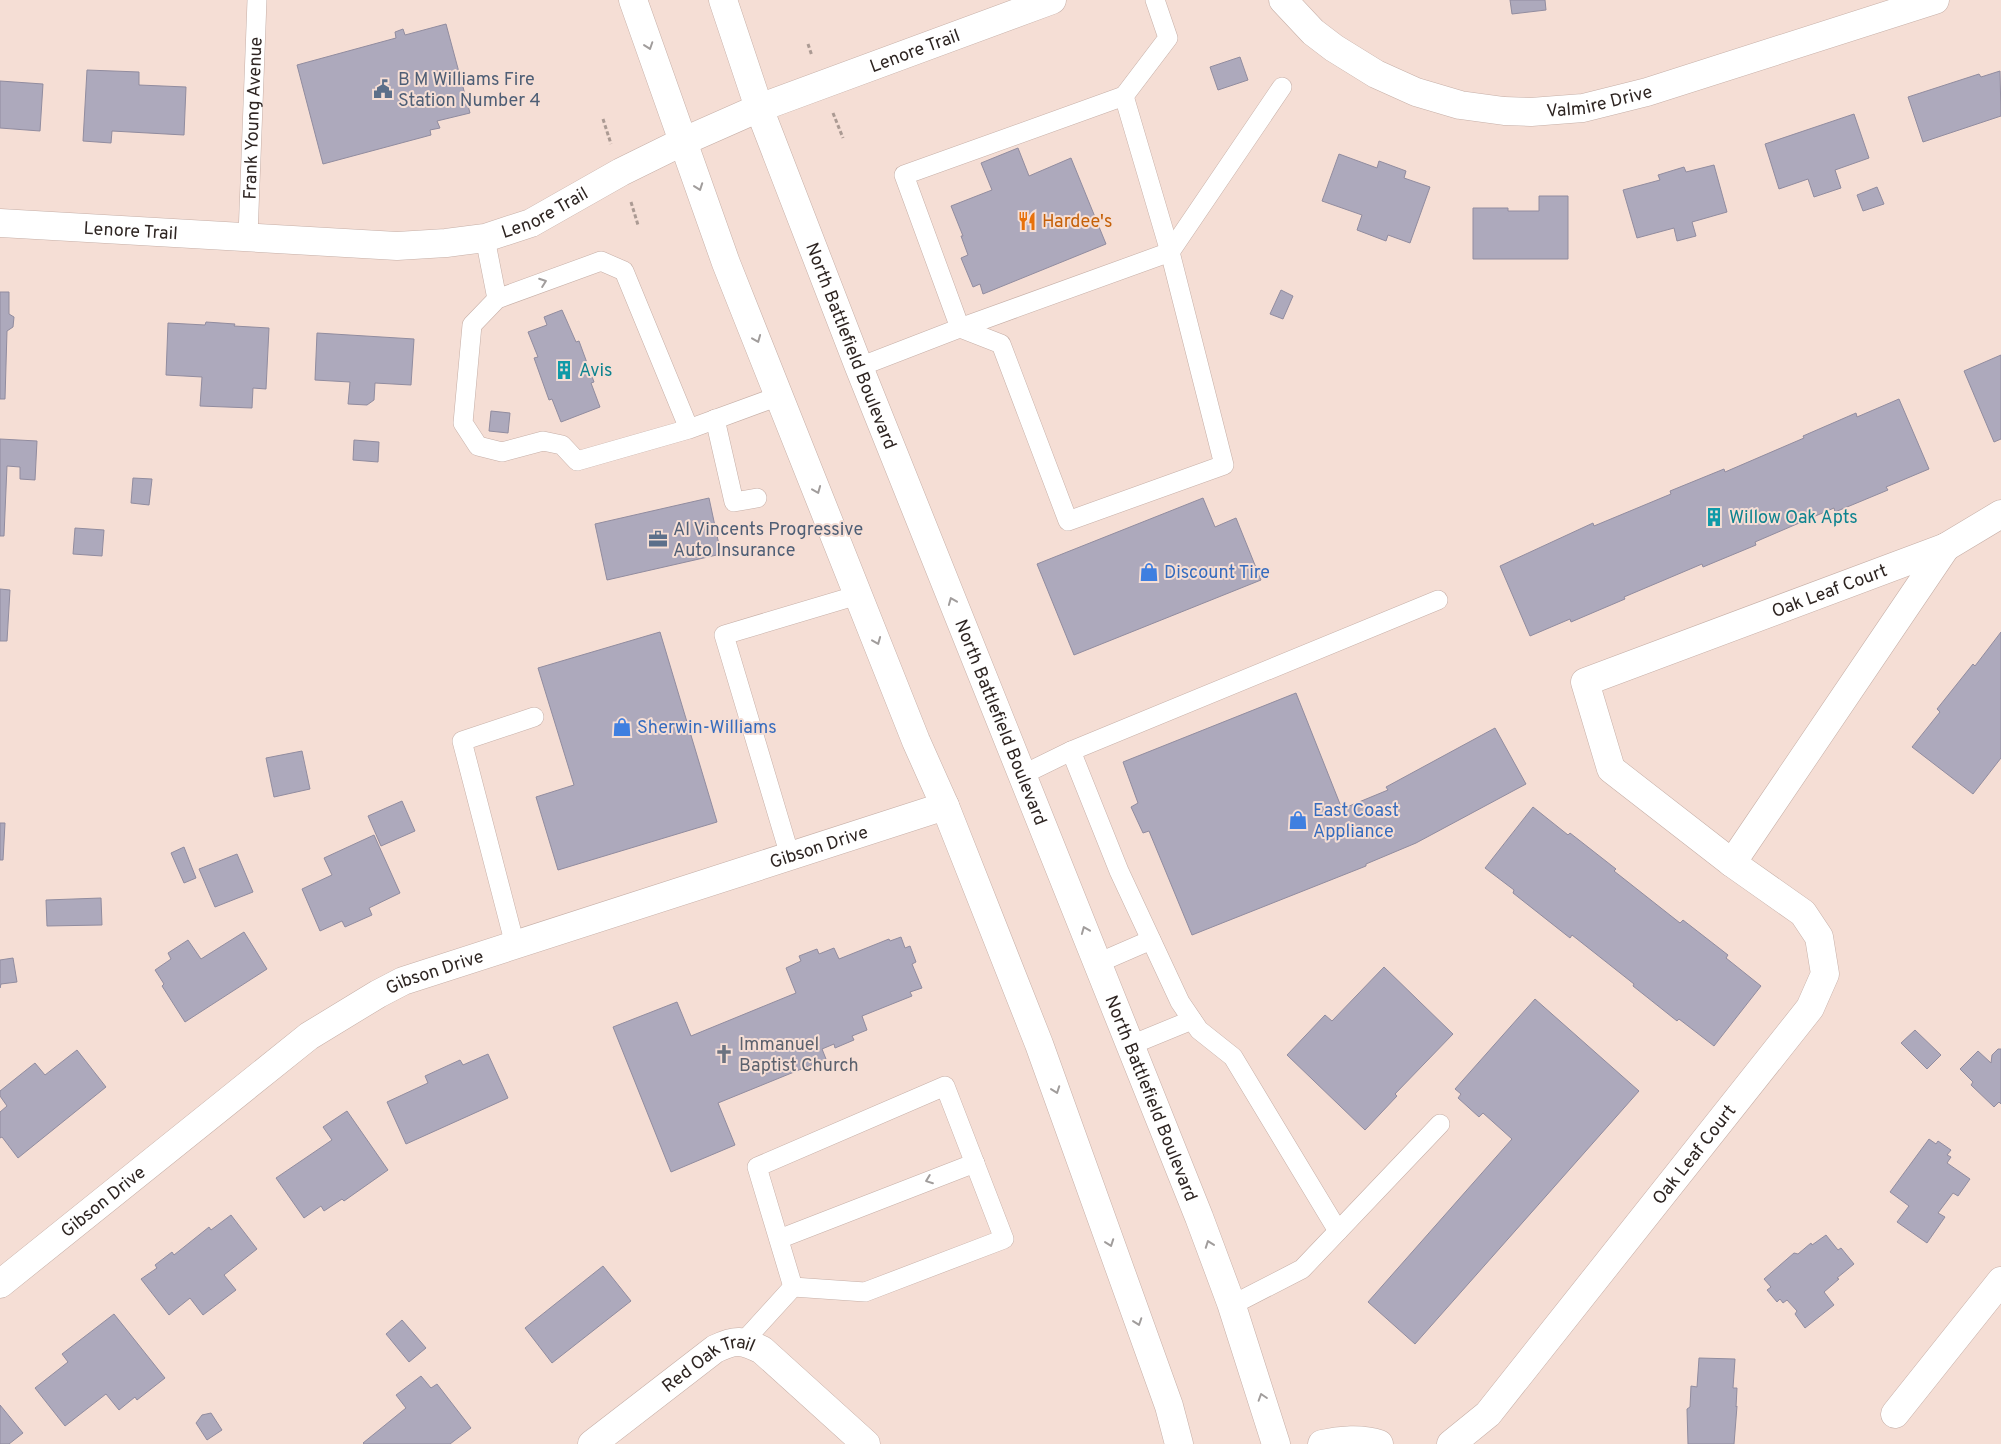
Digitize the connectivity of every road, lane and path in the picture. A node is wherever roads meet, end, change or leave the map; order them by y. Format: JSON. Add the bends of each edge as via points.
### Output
{"nodes":[{"id":1,"x":256,"y":0,"type":"edge"},
{"id":2,"x":633,"y":0,"type":"edge"},
{"id":3,"x":723,"y":0,"type":"edge"},
{"id":4,"x":1052,"y":0,"type":"edge"},
{"id":5,"x":1155,"y":0,"type":"edge"},
{"id":6,"x":1283,"y":0,"type":"edge"},
{"id":7,"x":1935,"y":0,"type":"edge"},
{"id":8,"x":1282,"y":87,"type":"dead end"},
{"id":9,"x":1124,"y":96,"type":"junction"},
{"id":10,"x":759,"y":108,"type":"junction"},
{"id":11,"x":682,"y":142,"type":"junction"},
{"id":12,"x":0,"y":223,"type":"edge"},
{"id":13,"x":248,"y":236,"type":"junction"},
{"id":14,"x":485,"y":238,"type":"junction"},
{"id":15,"x":1170,"y":252,"type":"junction"},
{"id":16,"x":497,"y":299,"type":"junction"},
{"id":17,"x":960,"y":328,"type":"junction"},
{"id":18,"x":859,"y":367,"type":"junction"},
{"id":19,"x":779,"y":396,"type":"junction"},
{"id":20,"x":715,"y":419,"type":"junction"},
{"id":21,"x":689,"y":430,"type":"junction"},
{"id":22,"x":757,"y":498,"type":"dead end"},
{"id":23,"x":2001,"y":514,"type":"edge"},
{"id":24,"x":1946,"y":547,"type":"junction"},
{"id":25,"x":858,"y":595,"type":"junction"},
{"id":26,"x":1438,"y":600,"type":"dead end"},
{"id":27,"x":534,"y":717,"type":"dead end"},
{"id":28,"x":1071,"y":751,"type":"junction"},
{"id":29,"x":1022,"y":775,"type":"junction"},
{"id":30,"x":945,"y":806,"type":"junction"},
{"id":31,"x":790,"y":856,"type":"junction"},
{"id":32,"x":1732,"y":862,"type":"junction"},
{"id":33,"x":1151,"y":940,"type":"junction"},
{"id":34,"x":515,"y":945,"type":"junction"},
{"id":35,"x":1098,"y":963,"type":"junction"},
{"id":36,"x":1192,"y":1020,"type":"junction"},
{"id":37,"x":1131,"y":1045,"type":"junction"},
{"id":38,"x":1440,"y":1124,"type":"dead end"},
{"id":39,"x":975,"y":1163,"type":"junction"},
{"id":40,"x":1338,"y":1231,"type":"junction"},
{"id":41,"x":779,"y":1239,"type":"junction"},
{"id":42,"x":2001,"y":1281,"type":"edge"},
{"id":43,"x":0,"y":1284,"type":"edge"},
{"id":44,"x":793,"y":1287,"type":"junction"},
{"id":45,"x":1232,"y":1305,"type":"junction"},
{"id":46,"x":744,"y":1341,"type":"junction"},
{"id":47,"x":1895,"y":1414,"type":"dead end"},
{"id":48,"x":592,"y":1444,"type":"edge"},
{"id":49,"x":866,"y":1444,"type":"edge"},
{"id":50,"x":1179,"y":1444,"type":"edge"},
{"id":51,"x":1276,"y":1444,"type":"edge"},
{"id":52,"x":1322,"y":1444,"type":"edge"},
{"id":53,"x":1379,"y":1444,"type":"edge"},
{"id":54,"x":1451,"y":1444,"type":"edge"}],
"edges":[{"from":1,"to":13,"type":"lane","name":"Frank Young Avenue"},
{"from":2,"to":11,"type":"street","one_way":true},
{"from":3,"to":10,"type":"street","name":"North Battlefield Boulevard"},
{"from":4,"to":10,"type":"street","name":"Lenore Trail"},
{"from":5,"to":9,"type":"lane","via":[[1168,38]]},
{"from":6,"to":7,"type":"street","name":"Valmire Drive","via":[[1313,32],[1376,74],[1416,92],[1460,105],[1504,112],[1530,112],[1583,108],[1648,92]]},
{"from":8,"to":15,"type":"lane"},
{"from":9,"to":15,"type":"lane"},
{"from":9,"to":17,"type":"lane","via":[[904,175]]},
{"from":10,"to":11,"type":"street","name":"Lenore Trail"},
{"from":10,"to":18,"type":"street","name":"North Battlefield Boulevard"},
{"from":11,"to":14,"type":"street","name":"Lenore Trail","via":[[531,223]]},
{"from":11,"to":19,"type":"street","one_way":true},
{"from":12,"to":13,"type":"street","name":"Lenore Trail"},
{"from":13,"to":14,"type":"street","name":"Lenore Trail","via":[[397,246]]},
{"from":14,"to":16,"type":"lane"},
{"from":15,"to":17,"type":"lane"},
{"from":15,"to":17,"type":"lane","via":[[1224,465],[1068,521],[1001,344]]},
{"from":16,"to":21,"type":"lane","one_way":true,"via":[[601,261],[624,271]]},
{"from":16,"to":21,"type":"lane","via":[[472,325],[464,423],[478,446],[502,452],[543,441],[562,444],[577,461]]},
{"from":17,"to":18,"type":"lane"},
{"from":29,"to":18,"type":"street","name":"North Battlefield Boulevard","one_way":true},
{"from":19,"to":20,"type":"lane"},
{"from":19,"to":25,"type":"street","one_way":true},
{"from":20,"to":21,"type":"lane"},
{"from":20,"to":22,"type":"lane","via":[[734,502]]},
{"from":23,"to":24,"type":"street"},
{"from":24,"to":32,"type":"street"},
{"from":24,"to":32,"type":"street","name":"Oak Leaf Court","via":[[1584,682],[1612,769]]},
{"from":25,"to":30,"type":"street","one_way":true},
{"from":25,"to":31,"type":"lane","via":[[724,634]]},
{"from":26,"to":28,"type":"lane"},
{"from":27,"to":34,"type":"lane","via":[[462,741]]},
{"from":28,"to":29,"type":"lane"},
{"from":28,"to":33,"type":"lane","via":[[1119,872]]},
{"from":35,"to":29,"type":"street","name":"North Battlefield Boulevard","one_way":true},
{"from":30,"to":31,"type":"street","name":"Gibson Drive"},
{"from":30,"to":50,"type":"street","one_way":true,"via":[[1040,1044]]},
{"from":31,"to":34,"type":"street","name":"Gibson Drive"},
{"from":32,"to":54,"type":"street","name":"Oak Leaf Court","via":[[1803,913],[1819,937],[1825,974],[1810,1008],[1488,1414]]},
{"from":33,"to":35,"type":"lane"},
{"from":33,"to":36,"type":"lane"},
{"from":34,"to":43,"type":"street","name":"Gibson Drive","via":[[403,981],[309,1036]]},
{"from":35,"to":37,"type":"street","name":"North Battlefield Boulevard"},
{"from":36,"to":37,"type":"lane"},
{"from":36,"to":40,"type":"lane","via":[[1199,1030],[1233,1057]]},
{"from":45,"to":37,"type":"street","name":"North Battlefield Boulevard","one_way":true},
{"from":38,"to":40,"type":"lane"},
{"from":39,"to":41,"type":"lane","one_way":true},
{"from":39,"to":41,"type":"lane","via":[[945,1086],[757,1167]]},
{"from":39,"to":44,"type":"lane","via":[[1004,1239],[866,1292]]},
{"from":40,"to":45,"type":"lane","via":[[1302,1269]]},
{"from":41,"to":44,"type":"lane"},
{"from":42,"to":47,"type":"street"},
{"from":44,"to":46,"type":"lane"},
{"from":51,"to":45,"type":"street","name":"North Battlefield Boulevard","one_way":true},
{"from":46,"to":48,"type":"street","name":"Red Oak Trail","via":[[715,1349]]},
{"from":46,"to":49,"type":"street","name":"Red Oak Trail","via":[[762,1350]]},
{"from":52,"to":53,"type":"street","via":[[1334,1441]]}]}
